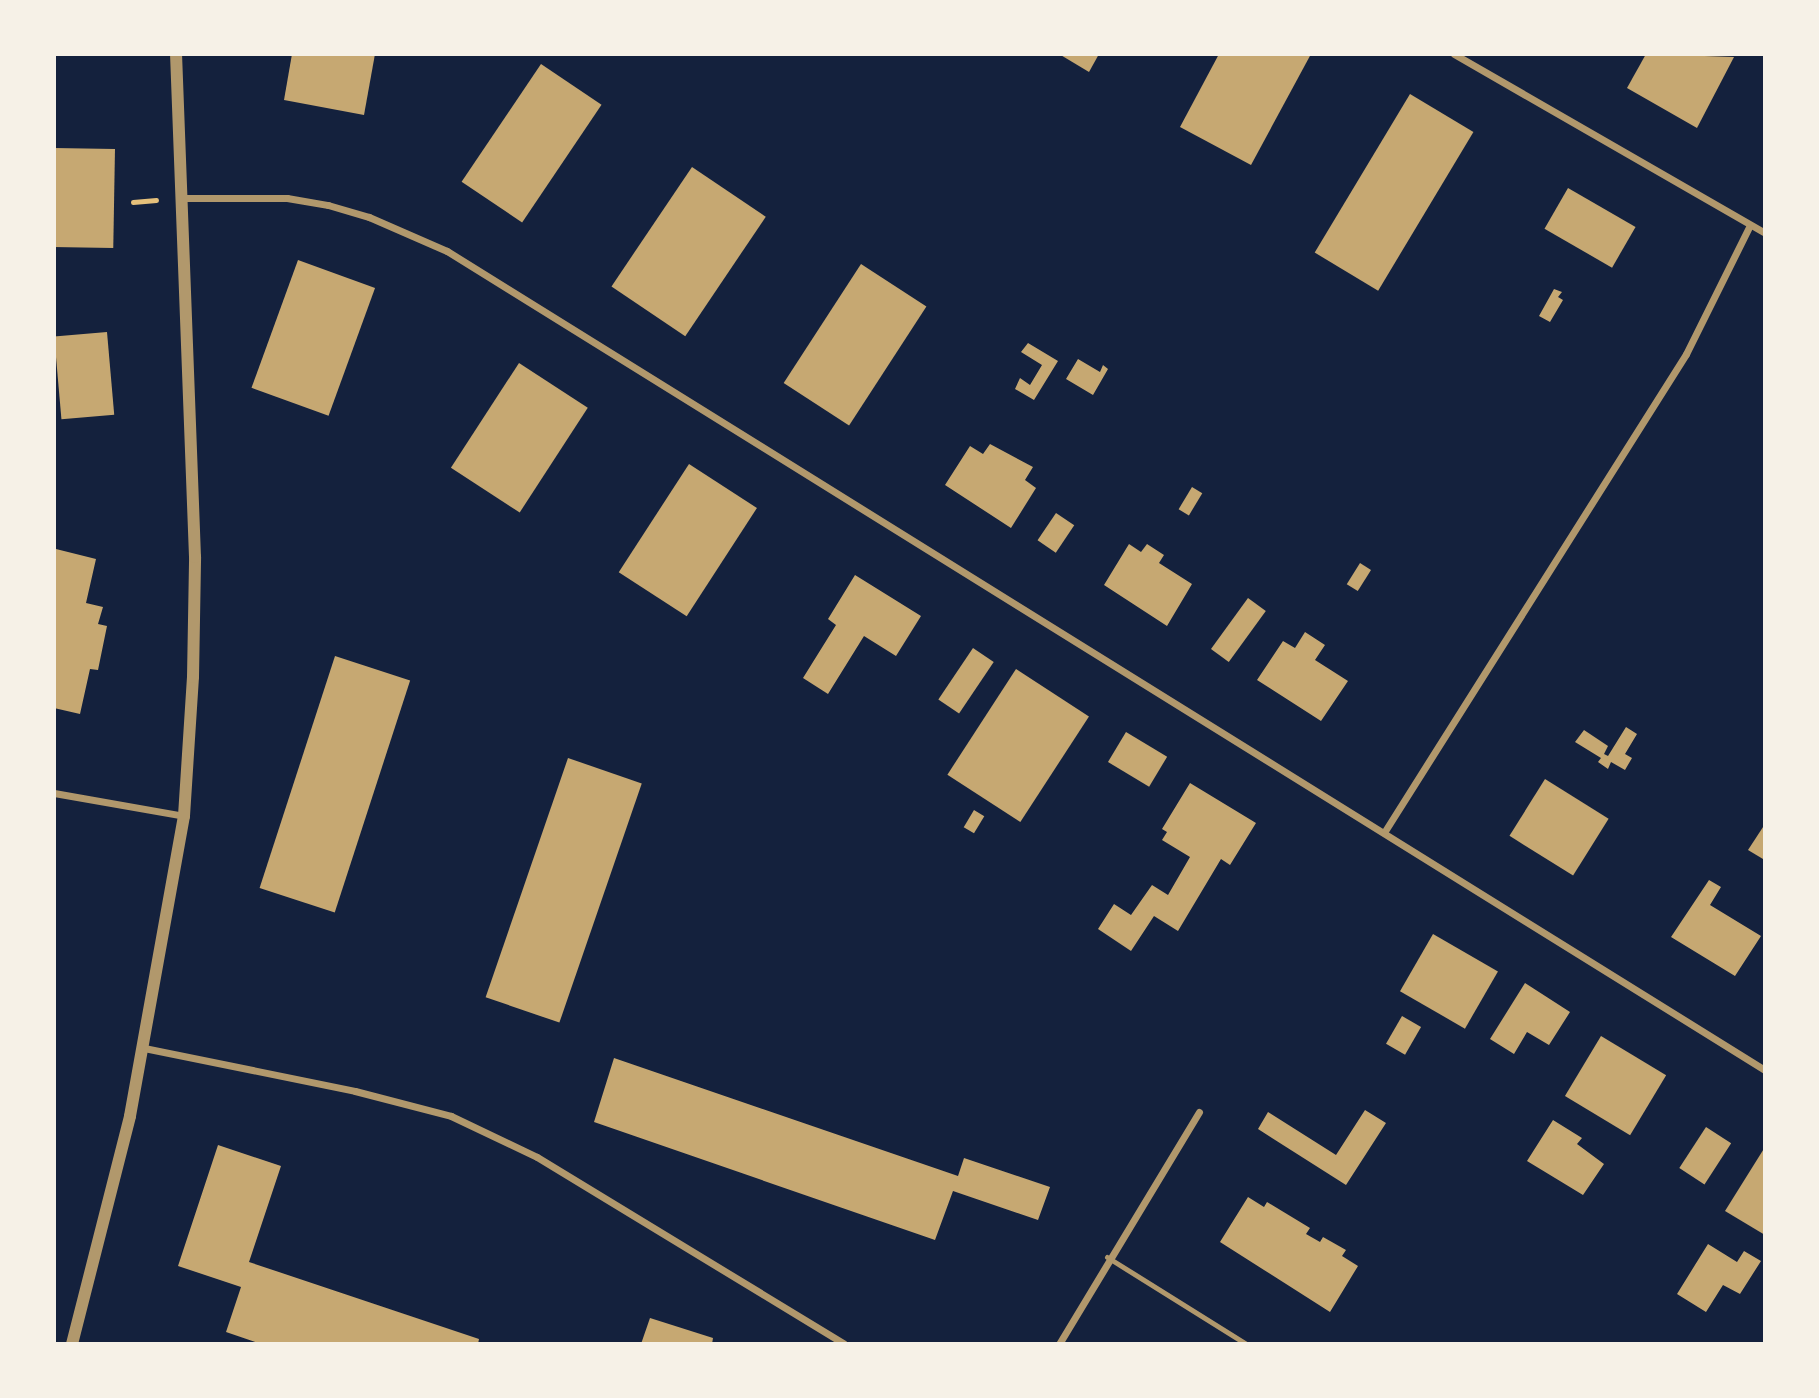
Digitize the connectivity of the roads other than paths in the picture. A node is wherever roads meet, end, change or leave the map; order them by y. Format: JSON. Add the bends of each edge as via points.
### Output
{"nodes":[{"id":1,"x":176,"y":54,"type":"edge"},
{"id":2,"x":1454,"y":54,"type":"edge"},
{"id":3,"x":182,"y":198,"type":"junction"},
{"id":4,"x":1750,"y":225,"type":"junction"},
{"id":5,"x":1765,"y":233,"type":"edge"},
{"id":6,"x":54,"y":793,"type":"edge"},
{"id":7,"x":184,"y":816,"type":"junction"},
{"id":8,"x":1385,"y":831,"type":"junction"},
{"id":9,"x":144,"y":1048,"type":"junction"},
{"id":10,"x":1765,"y":1070,"type":"edge"},
{"id":11,"x":1199,"y":1112,"type":"dead end"},
{"id":12,"x":1107,"y":1257,"type":"junction"},
{"id":13,"x":72,"y":1344,"type":"edge"},
{"id":14,"x":844,"y":1344,"type":"edge"},
{"id":15,"x":1059,"y":1344,"type":"edge"},
{"id":16,"x":1246,"y":1344,"type":"edge"}],
"edges":[{"from":1,"to":3,"type":"street"},
{"from":2,"to":4,"type":"street"},
{"from":3,"to":7,"type":"street","via":[[195,557]]},
{"from":3,"to":8,"type":"street","via":[[287,198],[328,205],[369,217],[447,251]]},
{"from":4,"to":5,"type":"street"},
{"from":4,"to":8,"type":"street","via":[[1686,354]]},
{"from":6,"to":7,"type":"street"},
{"from":7,"to":9,"type":"street"},
{"from":8,"to":10,"type":"street"},
{"from":9,"to":13,"type":"street"},
{"from":9,"to":14,"type":"street","via":[[355,1091],[451,1116],[537,1157]]},
{"from":11,"to":12,"type":"street"},
{"from":12,"to":15,"type":"street"},
{"from":12,"to":16,"type":"lane"}]}
